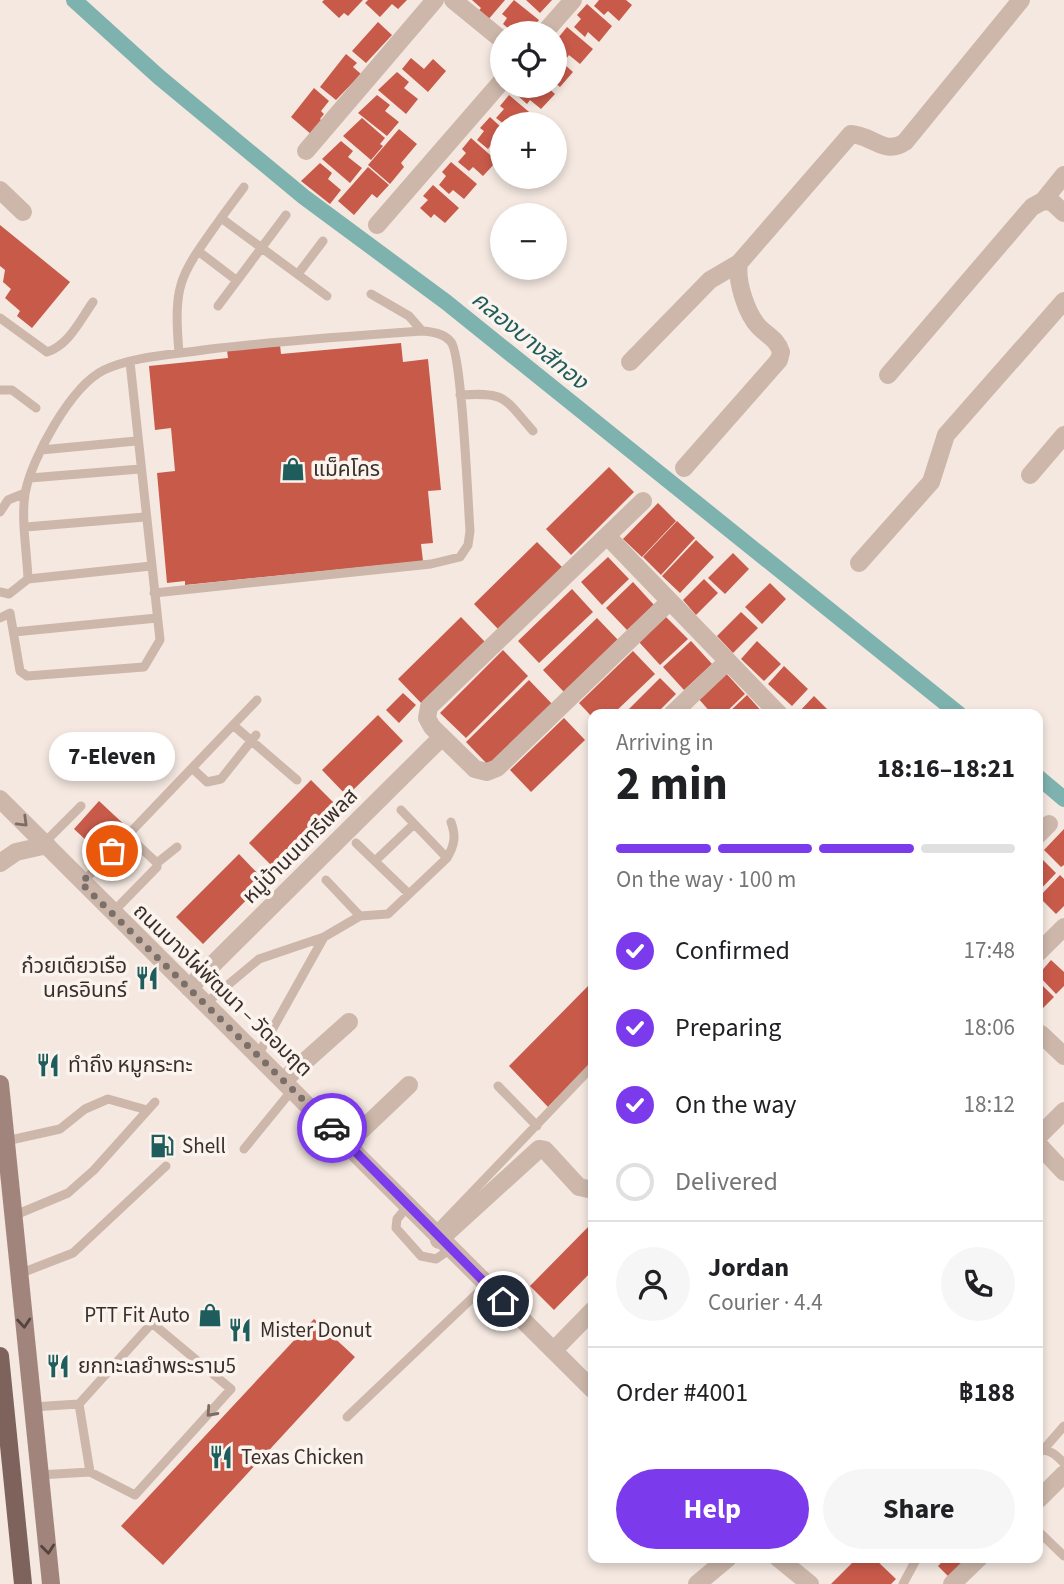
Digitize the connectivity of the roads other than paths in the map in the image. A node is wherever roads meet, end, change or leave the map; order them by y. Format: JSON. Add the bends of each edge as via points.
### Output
{"nodes":[{"id":1,"x":435,"y":0,"type":"edge"},
{"id":2,"x":453,"y":0,"type":"edge"},
{"id":3,"x":573,"y":0,"type":"edge"},
{"id":4,"x":1021,"y":0,"type":"edge"},
{"id":5,"x":555,"y":21,"type":"edge"},
{"id":6,"x":490,"y":30,"type":"edge"},
{"id":7,"x":490,"y":94,"type":"edge"},
{"id":8,"x":306,"y":151,"type":"dead end"},
{"id":9,"x":1064,"y":175,"type":"edge"},
{"id":10,"x":244,"y":187,"type":"dead end"},
{"id":11,"x":0,"y":190,"type":"edge"},
{"id":12,"x":1043,"y":201,"type":"junction"},
{"id":13,"x":23,"y":212,"type":"dead end"},
{"id":14,"x":1064,"y":213,"type":"edge"},
{"id":15,"x":286,"y":215,"type":"dead end"},
{"id":16,"x":221,"y":218,"type":"junction"},
{"id":17,"x":377,"y":225,"type":"dead end"},
{"id":18,"x":323,"y":241,"type":"dead end"},
{"id":19,"x":262,"y":247,"type":"junction"},
{"id":20,"x":198,"y":251,"type":"junction"},
{"id":21,"x":739,"y":262,"type":"junction"},
{"id":22,"x":298,"y":274,"type":"junction"},
{"id":23,"x":236,"y":280,"type":"junction"},
{"id":24,"x":371,"y":294,"type":"dead end"},
{"id":25,"x":327,"y":296,"type":"dead end"},
{"id":26,"x":1064,"y":301,"type":"edge"},
{"id":27,"x":93,"y":302,"type":"dead end"},
{"id":28,"x":218,"y":306,"type":"dead end"},
{"id":29,"x":0,"y":318,"type":"edge"},
{"id":30,"x":422,"y":331,"type":"junction"},
{"id":31,"x":179,"y":353,"type":"junction"},
{"id":32,"x":130,"y":362,"type":"junction"},
{"id":33,"x":630,"y":362,"type":"dead end"},
{"id":34,"x":888,"y":375,"type":"dead end"},
{"id":35,"x":0,"y":390,"type":"edge"},
{"id":36,"x":460,"y":395,"type":"junction"},
{"id":37,"x":36,"y":408,"type":"dead end"},
{"id":38,"x":533,"y":430,"type":"dead end"},
{"id":39,"x":1064,"y":435,"type":"edge"},
{"id":40,"x":136,"y":441,"type":"junction"},
{"id":41,"x":41,"y":450,"type":"junction"},
{"id":42,"x":684,"y":468,"type":"dead end"},
{"id":43,"x":140,"y":469,"type":"junction"},
{"id":44,"x":1030,"y":475,"type":"dead end"},
{"id":45,"x":30,"y":478,"type":"junction"},
{"id":46,"x":25,"y":492,"type":"junction"},
{"id":47,"x":643,"y":502,"type":"dead end"},
{"id":48,"x":0,"y":512,"type":"edge"},
{"id":49,"x":145,"y":517,"type":"junction"},
{"id":50,"x":26,"y":527,"type":"junction"},
{"id":51,"x":607,"y":536,"type":"junction"},
{"id":52,"x":859,"y":564,"type":"dead end"},
{"id":53,"x":150,"y":566,"type":"junction"},
{"id":54,"x":28,"y":579,"type":"junction"},
{"id":55,"x":0,"y":592,"type":"edge"},
{"id":56,"x":154,"y":593,"type":"junction"},
{"id":57,"x":670,"y":601,"type":"junction"},
{"id":58,"x":0,"y":618,"type":"edge"},
{"id":59,"x":157,"y":618,"type":"junction"},
{"id":60,"x":14,"y":632,"type":"junction"},
{"id":61,"x":728,"y":661,"type":"junction"},
{"id":62,"x":257,"y":700,"type":"dead end"},
{"id":63,"x":677,"y":709,"type":"edge"},
{"id":64,"x":774,"y":709,"type":"edge"},
{"id":65,"x":233,"y":724,"type":"junction"},
{"id":66,"x":442,"y":737,"type":"junction"},
{"id":67,"x":253,"y":738,"type":"junction"},
{"id":68,"x":192,"y":768,"type":"junction"},
{"id":69,"x":297,"y":780,"type":"dead end"},
{"id":70,"x":0,"y":799,"type":"edge"},
{"id":71,"x":81,"y":806,"type":"dead end"},
{"id":72,"x":401,"y":810,"type":"dead end"},
{"id":73,"x":451,"y":822,"type":"dead end"},
{"id":74,"x":414,"y":824,"type":"junction"},
{"id":75,"x":127,"y":835,"type":"junction"},
{"id":76,"x":356,"y":843,"type":"dead end"},
{"id":77,"x":46,"y":844,"type":"junction"},
{"id":78,"x":177,"y":846,"type":"dead end"},
{"id":79,"x":447,"y":858,"type":"junction"},
{"id":80,"x":375,"y":861,"type":"junction"},
{"id":81,"x":0,"y":863,"type":"edge"},
{"id":82,"x":157,"y":863,"type":"junction"},
{"id":83,"x":327,"y":880,"type":"dead end"},
{"id":84,"x":81,"y":883,"type":"junction"},
{"id":85,"x":410,"y":894,"type":"junction"},
{"id":86,"x":112,"y":913,"type":"junction"},
{"id":87,"x":360,"y":916,"type":"junction"},
{"id":88,"x":1064,"y":927,"type":"edge"},
{"id":89,"x":324,"y":937,"type":"junction"},
{"id":90,"x":1043,"y":948,"type":"edge"},
{"id":91,"x":189,"y":988,"type":"junction"},
{"id":92,"x":205,"y":1004,"type":"junction"},
{"id":93,"x":349,"y":1023,"type":"dead end"},
{"id":94,"x":1043,"y":1036,"type":"edge"},
{"id":95,"x":258,"y":1055,"type":"junction"},
{"id":96,"x":1064,"y":1056,"type":"edge"},
{"id":97,"x":588,"y":1071,"type":"edge"},
{"id":98,"x":0,"y":1084,"type":"edge"},
{"id":99,"x":288,"y":1085,"type":"junction"},
{"id":100,"x":408,"y":1085,"type":"dead end"},
{"id":101,"x":498,"y":1086,"type":"dead end"},
{"id":102,"x":155,"y":1102,"type":"dead end"},
{"id":103,"x":148,"y":1110,"type":"junction"},
{"id":104,"x":1064,"y":1111,"type":"edge"},
{"id":105,"x":537,"y":1126,"type":"junction"},
{"id":106,"x":1043,"y":1132,"type":"edge"},
{"id":107,"x":6,"y":1141,"type":"junction"},
{"id":108,"x":347,"y":1144,"type":"junction"},
{"id":109,"x":244,"y":1149,"type":"dead end"},
{"id":110,"x":1043,"y":1149,"type":"edge"},
{"id":111,"x":166,"y":1166,"type":"dead end"},
{"id":112,"x":1064,"y":1172,"type":"edge"},
{"id":113,"x":588,"y":1188,"type":"edge"},
{"id":114,"x":407,"y":1207,"type":"junction"},
{"id":115,"x":13,"y":1216,"type":"junction"},
{"id":116,"x":441,"y":1241,"type":"junction"},
{"id":117,"x":19,"y":1274,"type":"junction"},
{"id":118,"x":486,"y":1285,"type":"junction"},
{"id":119,"x":588,"y":1315,"type":"edge"},
{"id":120,"x":554,"y":1350,"type":"junction"},
{"id":121,"x":0,"y":1356,"type":"edge"},
{"id":122,"x":588,"y":1385,"type":"edge"},
{"id":123,"x":79,"y":1404,"type":"junction"},
{"id":124,"x":32,"y":1407,"type":"junction"},
{"id":125,"x":347,"y":1418,"type":"dead end"},
{"id":126,"x":1064,"y":1426,"type":"edge"},
{"id":127,"x":1043,"y":1448,"type":"edge"},
{"id":128,"x":1043,"y":1451,"type":"edge"},
{"id":129,"x":1064,"y":1463,"type":"edge"},
{"id":130,"x":90,"y":1472,"type":"junction"},
{"id":131,"x":1064,"y":1474,"type":"edge"},
{"id":132,"x":39,"y":1475,"type":"junction"},
{"id":133,"x":1043,"y":1495,"type":"edge"},
{"id":134,"x":1043,"y":1536,"type":"edge"},
{"id":135,"x":1064,"y":1556,"type":"edge"},
{"id":136,"x":722,"y":1563,"type":"edge"},
{"id":137,"x":784,"y":1563,"type":"edge"},
{"id":138,"x":914,"y":1563,"type":"edge"},
{"id":139,"x":974,"y":1563,"type":"edge"},
{"id":140,"x":23,"y":1584,"type":"edge"},
{"id":141,"x":51,"y":1584,"type":"edge"},
{"id":142,"x":698,"y":1584,"type":"edge"},
{"id":143,"x":810,"y":1584,"type":"edge"},
{"id":144,"x":903,"y":1584,"type":"edge"},
{"id":145,"x":952,"y":1584,"type":"edge"}],
"edges":[{"from":1,"to":8,"type":"street"},
{"from":2,"to":6,"type":"street"},
{"from":3,"to":5,"type":"street"},
{"from":4,"to":21,"type":"street","via":[[905,142],[887,148],[851,134]]},
{"from":7,"to":17,"type":"street"},
{"from":9,"to":12,"type":"street"},
{"from":10,"to":16,"type":"lane"},
{"from":11,"to":13,"type":"street"},
{"from":12,"to":14,"type":"street","via":[[1052,202]]},
{"from":12,"to":34,"type":"street","via":[[1032,207]]},
{"from":15,"to":19,"type":"lane"},
{"from":16,"to":19,"type":"lane"},
{"from":16,"to":20,"type":"lane"},
{"from":18,"to":22,"type":"lane"},
{"from":19,"to":22,"type":"lane"},
{"from":19,"to":23,"type":"lane"},
{"from":20,"to":23,"type":"lane"},
{"from":20,"to":31,"type":"lane","via":[[178,287]]},
{"from":21,"to":33,"type":"street","via":[[710,280]]},
{"from":21,"to":42,"type":"street","via":[[739,283],[751,314],[779,345],[779,360]]},
{"from":22,"to":25,"type":"lane"},
{"from":23,"to":28,"type":"lane"},
{"from":24,"to":30,"type":"lane","via":[[409,316]]},
{"from":26,"to":52,"type":"street","via":[[946,435],[931,482]]},
{"from":27,"to":29,"type":"lane","via":[[67,339],[47,352]]},
{"from":30,"to":31,"type":"lane"},
{"from":30,"to":36,"type":"lane","via":[[436,332],[452,342]]},
{"from":31,"to":32,"type":"lane"},
{"from":32,"to":40,"type":"lane"},
{"from":32,"to":41,"type":"lane","via":[[105,370],[88,382]]},
{"from":35,"to":37,"type":"lane","via":[[12,390]]},
{"from":36,"to":38,"type":"lane","via":[[501,396]]},
{"from":36,"to":56,"type":"lane","via":[[470,531],[460,557],[431,564]]},
{"from":39,"to":44,"type":"street"},
{"from":40,"to":41,"type":"lane"},
{"from":40,"to":43,"type":"lane"},
{"from":41,"to":45,"type":"lane"},
{"from":43,"to":45,"type":"lane"},
{"from":43,"to":49,"type":"lane"},
{"from":45,"to":46,"type":"lane"},
{"from":46,"to":48,"type":"lane","via":[[8,500]]},
{"from":46,"to":50,"type":"lane"},
{"from":47,"to":51,"type":"street"},
{"from":49,"to":50,"type":"lane"},
{"from":49,"to":53,"type":"lane"},
{"from":50,"to":54,"type":"lane"},
{"from":51,"to":57,"type":"street"},
{"from":51,"to":66,"type":"street","via":[[429,707],[427,718]]},
{"from":53,"to":54,"type":"lane"},
{"from":53,"to":56,"type":"lane"},
{"from":54,"to":55,"type":"lane","via":[[9,594]]},
{"from":56,"to":59,"type":"lane"},
{"from":57,"to":61,"type":"street"},
{"from":57,"to":66,"type":"street","via":[[497,768],[487,772],[475,769]]},
{"from":58,"to":60,"type":"lane","via":[[10,613]]},
{"from":59,"to":60,"type":"lane"},
{"from":59,"to":60,"type":"lane","via":[[160,639],[144,667],[27,676],[20,671]]},
{"from":61,"to":63,"type":"street"},
{"from":61,"to":64,"type":"street"},
{"from":62,"to":65,"type":"lane"},
{"from":65,"to":67,"type":"lane"},
{"from":65,"to":68,"type":"lane"},
{"from":66,"to":91,"type":"street","name":"หมู่บ้านนนทรีเพลส"},
{"from":67,"to":68,"type":"lane","via":[[221,779],[207,782]]},
{"from":67,"to":69,"type":"lane"},
{"from":68,"to":75,"type":"lane"},
{"from":70,"to":77,"type":"street","name":"ถนนบางไผ่พัฒนา – วัดอมฤต","one_way":true},
{"from":71,"to":77,"type":"lane"},
{"from":72,"to":74,"type":"lane"},
{"from":73,"to":79,"type":"lane","via":[[456,834]]},
{"from":74,"to":79,"type":"lane"},
{"from":74,"to":80,"type":"lane"},
{"from":75,"to":82,"type":"lane"},
{"from":75,"to":84,"type":"lane"},
{"from":76,"to":80,"type":"lane"},
{"from":77,"to":81,"type":"street","via":[[23,849]]},
{"from":77,"to":84,"type":"street","name":"ถนนบางไผ่พัฒนา – วัดอมฤต"},
{"from":78,"to":82,"type":"lane"},
{"from":79,"to":85,"type":"lane"},
{"from":80,"to":85,"type":"lane"},
{"from":82,"to":86,"type":"lane"},
{"from":83,"to":87,"type":"lane"},
{"from":84,"to":86,"type":"street","name":"ถนนบางไผ่พัฒนา – วัดอมฤต"},
{"from":85,"to":87,"type":"lane","via":[[388,914]]},
{"from":86,"to":91,"type":"street","name":"ถนนบางไผ่พัฒนา – วัดอมฤต"},
{"from":87,"to":89,"type":"lane"},
{"from":88,"to":90,"type":"street"},
{"from":89,"to":92,"type":"lane","via":[[259,959]]},
{"from":89,"to":95,"type":"lane"},
{"from":91,"to":92,"type":"street","name":"ถนนบางไผ่พัฒนา – วัดอมฤต"},
{"from":92,"to":95,"type":"street","name":"ถนนบางไผ่พัฒนา – วัดอมฤต"},
{"from":93,"to":99,"type":"street"},
{"from":94,"to":96,"type":"street"},
{"from":95,"to":99,"type":"street","name":"ถนนบางไผ่พัฒนา – วัดอมฤต"},
{"from":97,"to":105,"type":"lane"},
{"from":98,"to":107,"type":"main road"},
{"from":99,"to":108,"type":"street","name":"ถนนบางไผ่พัฒนา – วัดอมฤต"},
{"from":99,"to":109,"type":"lane"},
{"from":100,"to":108,"type":"street"},
{"from":101,"to":105,"type":"lane"},
{"from":102,"to":103,"type":"lane"},
{"from":103,"to":107,"type":"lane","via":[[108,1099],[85,1109],[60,1129]]},
{"from":103,"to":115,"type":"lane","via":[[68,1193]]},
{"from":104,"to":106,"type":"street"},
{"from":105,"to":116,"type":"lane"},
{"from":107,"to":115,"type":"main road"},
{"from":108,"to":114,"type":"street","name":"ถนนบางไผ่พัฒนา – วัดอมฤต"},
{"from":110,"to":112,"type":"street"},
{"from":111,"to":117,"type":"lane","via":[[73,1253]]},
{"from":113,"to":116,"type":"street","via":[[579,1187],[545,1150],[533,1151]]},
{"from":114,"to":116,"type":"street","name":"ถนนบางไผ่พัฒนา – วัดอมฤต"},
{"from":114,"to":116,"type":"lane","via":[[396,1228],[421,1256],[436,1259]]},
{"from":115,"to":117,"type":"main road"},
{"from":116,"to":118,"type":"street","name":"ถนนบางไผ่พัฒนา – วัดอมฤต"},
{"from":117,"to":124,"type":"main road","one_way":true},
{"from":118,"to":120,"type":"street","name":"ถนนบางไผ่พัฒนา – วัดอมฤต"},
{"from":118,"to":125,"type":"lane"},
{"from":119,"to":120,"type":"street"},
{"from":120,"to":122,"type":"street","name":"ถนนบางไผ่พัฒนา – วัดอมฤต"},
{"from":121,"to":140,"type":"main road"},
{"from":123,"to":124,"type":"lane"},
{"from":123,"to":130,"type":"lane"},
{"from":123,"to":130,"type":"lane","one_way":true,"via":[[152,1323],[231,1389],[135,1495]]},
{"from":124,"to":132,"type":"main road"},
{"from":126,"to":127,"type":"lane"},
{"from":128,"to":129,"type":"lane"},
{"from":130,"to":132,"type":"lane"},
{"from":131,"to":133,"type":"street"},
{"from":132,"to":141,"type":"main road","one_way":true},
{"from":134,"to":135,"type":"lane"},
{"from":136,"to":142,"type":"street"},
{"from":137,"to":143,"type":"street"},
{"from":138,"to":144,"type":"lane"},
{"from":139,"to":145,"type":"street"}]}
